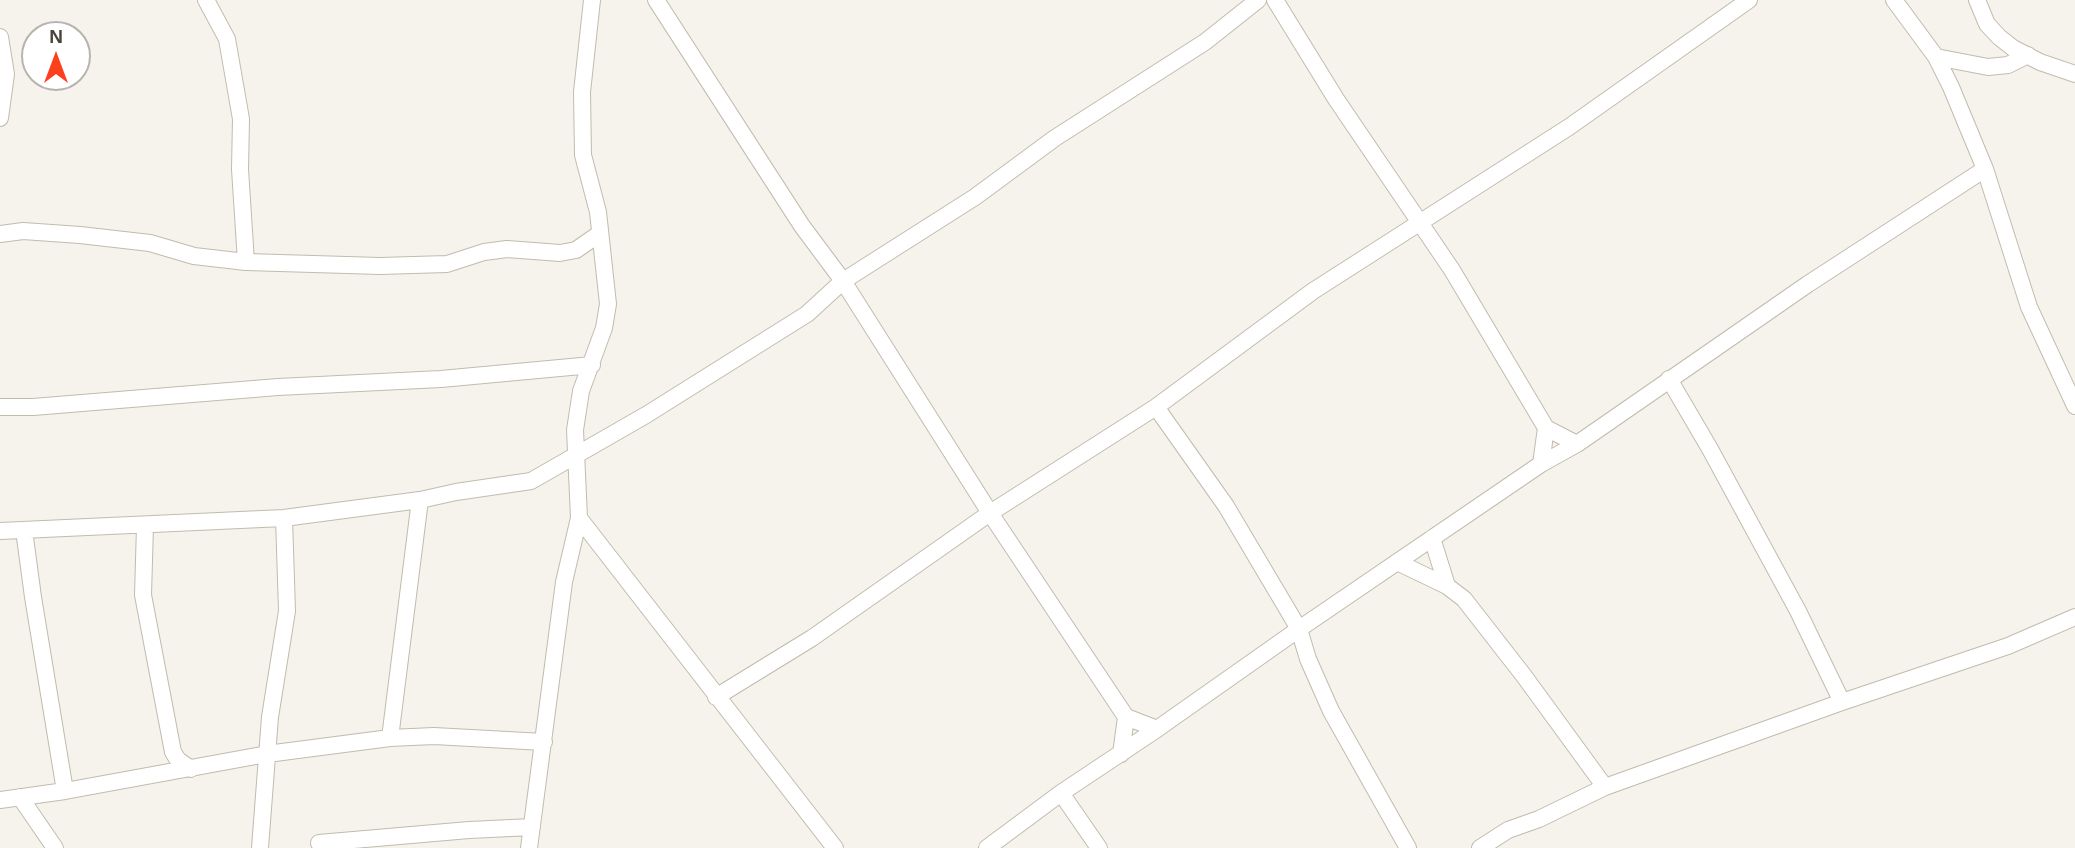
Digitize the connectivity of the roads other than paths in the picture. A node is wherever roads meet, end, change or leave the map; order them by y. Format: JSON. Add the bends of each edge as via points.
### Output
{"nodes":[{"id":1,"x":206,"y":0,"type":"edge"},
{"id":2,"x":592,"y":0,"type":"edge"},
{"id":3,"x":656,"y":0,"type":"edge"},
{"id":4,"x":1258,"y":0,"type":"edge"},
{"id":5,"x":1275,"y":0,"type":"edge"},
{"id":6,"x":1749,"y":0,"type":"edge"},
{"id":7,"x":1894,"y":0,"type":"edge"},
{"id":8,"x":1977,"y":0,"type":"edge"},
{"id":9,"x":0,"y":37,"type":"edge"},
{"id":10,"x":2028,"y":55,"type":"junction"},
{"id":11,"x":1936,"y":57,"type":"junction"},
{"id":12,"x":2075,"y":74,"type":"edge"},
{"id":13,"x":0,"y":118,"type":"edge"},
{"id":14,"x":1985,"y":169,"type":"junction"},
{"id":15,"x":1420,"y":223,"type":"junction"},
{"id":16,"x":0,"y":234,"type":"edge"},
{"id":17,"x":599,"y":234,"type":"junction"},
{"id":18,"x":246,"y":262,"type":"junction"},
{"id":19,"x":843,"y":281,"type":"junction"},
{"id":20,"x":592,"y":365,"type":"junction"},
{"id":21,"x":1669,"y":379,"type":"junction"},
{"id":22,"x":2075,"y":406,"type":"edge"},
{"id":23,"x":0,"y":407,"type":"edge"},
{"id":24,"x":1156,"y":407,"type":"junction"},
{"id":25,"x":1546,"y":428,"type":"junction"},
{"id":26,"x":1577,"y":444,"type":"junction"},
{"id":27,"x":575,"y":456,"type":"junction"},
{"id":28,"x":1541,"y":464,"type":"junction"},
{"id":29,"x":420,"y":500,"type":"junction"},
{"id":30,"x":990,"y":513,"type":"junction"},
{"id":31,"x":284,"y":518,"type":"junction"},
{"id":32,"x":579,"y":518,"type":"junction"},
{"id":33,"x":145,"y":526,"type":"junction"},
{"id":34,"x":24,"y":530,"type":"junction"},
{"id":35,"x":0,"y":531,"type":"edge"},
{"id":36,"x":1432,"y":538,"type":"junction"},
{"id":37,"x":1396,"y":562,"type":"junction"},
{"id":38,"x":1447,"y":586,"type":"junction"},
{"id":39,"x":2075,"y":617,"type":"edge"},
{"id":40,"x":1299,"y":629,"type":"junction"},
{"id":41,"x":716,"y":697,"type":"junction"},
{"id":42,"x":1842,"y":702,"type":"junction"},
{"id":43,"x":1126,"y":717,"type":"junction"},
{"id":44,"x":1157,"y":729,"type":"junction"},
{"id":45,"x":390,"y":738,"type":"junction"},
{"id":46,"x":544,"y":742,"type":"junction"},
{"id":47,"x":267,"y":754,"type":"junction"},
{"id":48,"x":1121,"y":754,"type":"junction"},
{"id":49,"x":191,"y":769,"type":"junction"},
{"id":50,"x":1605,"y":787,"type":"junction"},
{"id":51,"x":65,"y":791,"type":"junction"},
{"id":52,"x":1061,"y":793,"type":"junction"},
{"id":53,"x":20,"y":797,"type":"junction"},
{"id":54,"x":0,"y":800,"type":"edge"},
{"id":55,"x":532,"y":827,"type":"junction"},
{"id":56,"x":319,"y":843,"type":"dead end"},
{"id":57,"x":55,"y":848,"type":"edge"},
{"id":58,"x":260,"y":848,"type":"edge"},
{"id":59,"x":529,"y":848,"type":"edge"},
{"id":60,"x":835,"y":848,"type":"edge"},
{"id":61,"x":987,"y":848,"type":"edge"},
{"id":62,"x":1099,"y":848,"type":"edge"},
{"id":63,"x":1408,"y":848,"type":"edge"},
{"id":64,"x":1480,"y":848,"type":"edge"}],
"edges":[{"from":1,"to":18,"type":"street","via":[[227,39],[241,119]]},
{"from":2,"to":17,"type":"street","via":[[582,92],[583,155]]},
{"from":3,"to":19,"type":"street","via":[[802,226]]},
{"from":4,"to":19,"type":"street","via":[[1205,42]]},
{"from":5,"to":15,"type":"street"},
{"from":6,"to":15,"type":"street","via":[[1569,127]]},
{"from":7,"to":11,"type":"street"},
{"from":8,"to":10,"type":"street","via":[[1998,37]]},
{"from":9,"to":13,"type":"street","via":[[6,74]]},
{"from":10,"to":11,"type":"street","via":[[2008,65],[1988,67]]},
{"from":10,"to":12,"type":"street"},
{"from":11,"to":14,"type":"street"},
{"from":14,"to":21,"type":"street"},
{"from":14,"to":22,"type":"street","via":[[2029,307]]},
{"from":15,"to":24,"type":"street","via":[[1313,291]]},
{"from":15,"to":25,"type":"street"},
{"from":16,"to":18,"type":"street","via":[[23,231],[103,237]]},
{"from":17,"to":18,"type":"street","via":[[576,250],[507,249],[447,264]]},
{"from":17,"to":20,"type":"street","via":[[608,304]]},
{"from":19,"to":27,"type":"street","via":[[807,314]]},
{"from":19,"to":30,"type":"street"},
{"from":20,"to":23,"type":"street"},
{"from":20,"to":27,"type":"street","via":[[582,391]]},
{"from":21,"to":26,"type":"street"},
{"from":21,"to":42,"type":"street","via":[[1798,611]]},
{"from":24,"to":30,"type":"street"},
{"from":24,"to":40,"type":"street","via":[[1226,506]]},
{"from":25,"to":26,"type":"street"},
{"from":25,"to":28,"type":"street"},
{"from":26,"to":28,"type":"street"},
{"from":27,"to":29,"type":"street","via":[[531,481]]},
{"from":27,"to":32,"type":"street"},
{"from":28,"to":36,"type":"street"},
{"from":29,"to":31,"type":"street"},
{"from":29,"to":45,"type":"street"},
{"from":30,"to":41,"type":"street","via":[[812,638]]},
{"from":30,"to":43,"type":"street"},
{"from":31,"to":33,"type":"street"},
{"from":31,"to":47,"type":"street","via":[[287,611]]},
{"from":32,"to":41,"type":"street"},
{"from":32,"to":46,"type":"street","via":[[564,582]]},
{"from":33,"to":34,"type":"street"},
{"from":33,"to":49,"type":"street","via":[[143,595],[173,752]]},
{"from":34,"to":35,"type":"street"},
{"from":34,"to":51,"type":"street"},
{"from":36,"to":37,"type":"street"},
{"from":36,"to":38,"type":"street"},
{"from":37,"to":38,"type":"street"},
{"from":37,"to":40,"type":"street"},
{"from":38,"to":50,"type":"street","via":[[1488,629]]},
{"from":39,"to":42,"type":"street","via":[[2008,646]]},
{"from":40,"to":44,"type":"street"},
{"from":40,"to":63,"type":"street","via":[[1331,711]]},
{"from":41,"to":60,"type":"street"},
{"from":42,"to":50,"type":"street"},
{"from":43,"to":44,"type":"street"},
{"from":43,"to":48,"type":"street"},
{"from":44,"to":48,"type":"street"},
{"from":45,"to":46,"type":"street"},
{"from":45,"to":47,"type":"street"},
{"from":46,"to":55,"type":"street"},
{"from":47,"to":49,"type":"street"},
{"from":47,"to":58,"type":"street"},
{"from":48,"to":52,"type":"street"},
{"from":49,"to":51,"type":"street"},
{"from":50,"to":64,"type":"street"},
{"from":51,"to":53,"type":"street"},
{"from":52,"to":61,"type":"street"},
{"from":52,"to":62,"type":"street"},
{"from":53,"to":54,"type":"street"},
{"from":53,"to":57,"type":"street"},
{"from":55,"to":56,"type":"street"},
{"from":55,"to":59,"type":"street"}]}
